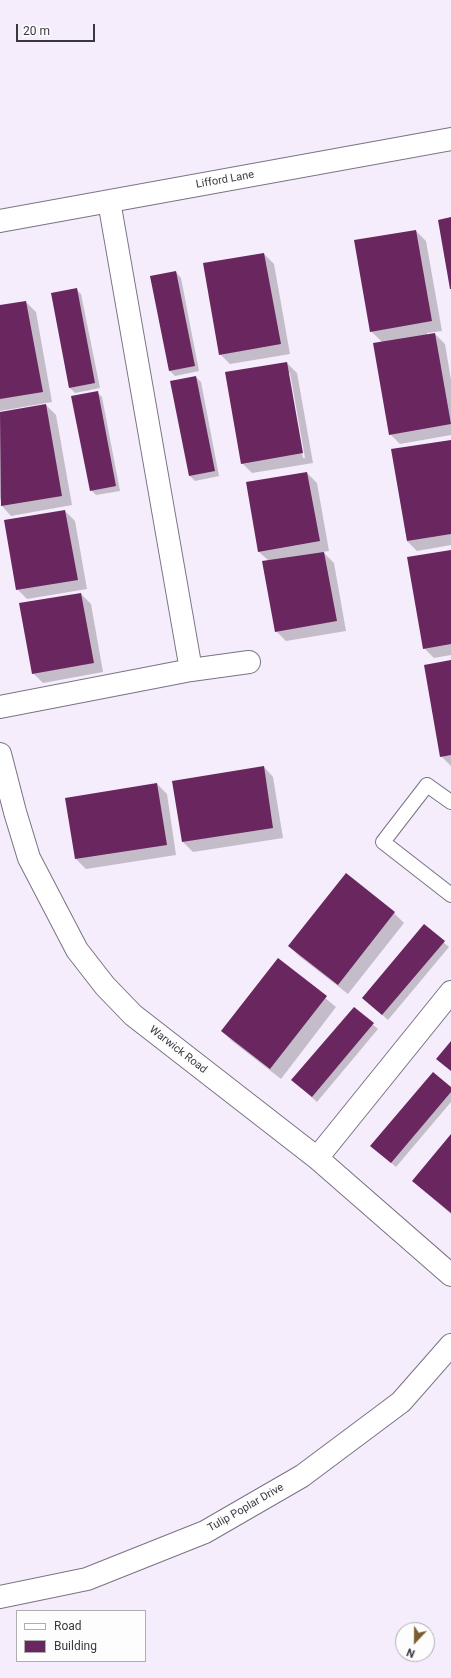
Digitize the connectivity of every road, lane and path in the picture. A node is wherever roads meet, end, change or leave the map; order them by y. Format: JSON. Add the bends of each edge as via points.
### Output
{"nodes":[{"id":1,"x":451,"y":139,"type":"edge"},
{"id":2,"x":108,"y":201,"type":"junction"},
{"id":3,"x":0,"y":221,"type":"edge"},
{"id":4,"x":249,"y":662,"type":"dead end"},
{"id":5,"x":191,"y":670,"type":"junction"},
{"id":6,"x":0,"y":707,"type":"edge"},
{"id":7,"x":0,"y":754,"type":"edge"},
{"id":8,"x":451,"y":802,"type":"edge"},
{"id":9,"x":451,"y":896,"type":"edge"},
{"id":10,"x":451,"y":992,"type":"edge"},
{"id":11,"x":317,"y":1158,"type":"junction"},
{"id":12,"x":451,"y":1276,"type":"edge"},
{"id":13,"x":451,"y":1345,"type":"edge"},
{"id":14,"x":0,"y":1597,"type":"edge"}],
"edges":[{"from":1,"to":2,"type":"street","name":"Lifford Lane"},
{"from":2,"to":3,"type":"street","name":"Lifford Lane"},
{"from":2,"to":5,"type":"street"},
{"from":4,"to":5,"type":"street"},
{"from":5,"to":6,"type":"street"},
{"from":7,"to":11,"type":"street","name":"Warwick Road","via":[[29,858],[78,950],[105,986],[133,1015]]},
{"from":8,"to":9,"type":"lane","via":[[427,785],[383,842]]},
{"from":10,"to":11,"type":"street"},
{"from":11,"to":12,"type":"street","name":"Warwick Road"},
{"from":13,"to":14,"type":"street","name":"Tulip Poplar Drive","via":[[401,1402],[302,1476],[205,1532],[87,1579]]}]}
